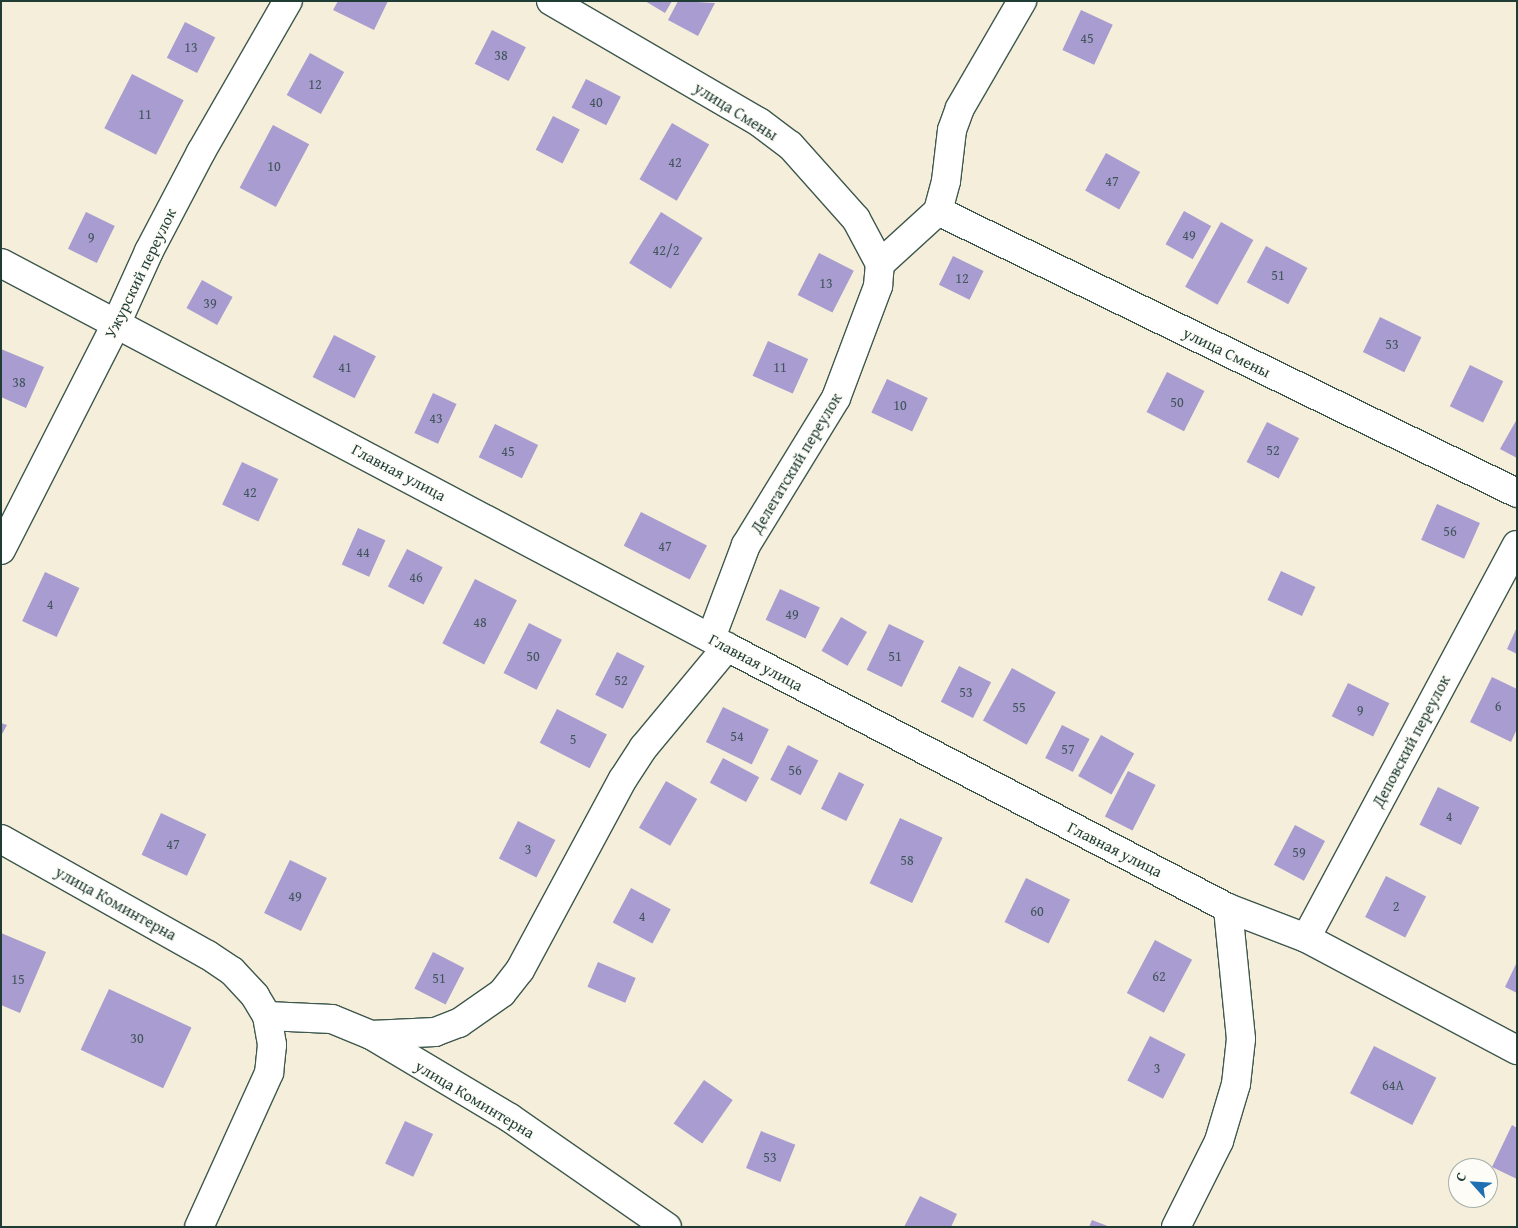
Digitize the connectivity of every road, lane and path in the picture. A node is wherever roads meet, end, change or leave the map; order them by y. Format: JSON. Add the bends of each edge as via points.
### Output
{"nodes":[{"id":1,"x":288,"y":1,"type":"edge"},
{"id":2,"x":551,"y":1,"type":"edge"},
{"id":3,"x":1022,"y":1,"type":"edge"},
{"id":4,"x":938,"y":211,"type":"junction"},
{"id":5,"x":1,"y":263,"type":"edge"},
{"id":6,"x":880,"y":264,"type":"junction"},
{"id":7,"x":117,"y":322,"type":"junction"},
{"id":8,"x":1517,"y":493,"type":"edge"},
{"id":9,"x":1517,"y":545,"type":"edge"},
{"id":10,"x":1,"y":550,"type":"edge"},
{"id":11,"x":719,"y":643,"type":"junction"},
{"id":12,"x":1,"y":839,"type":"edge"},
{"id":13,"x":1228,"y":908,"type":"junction"},
{"id":14,"x":1306,"y":938,"type":"junction"},
{"id":15,"x":266,"y":1016,"type":"junction"},
{"id":16,"x":371,"y":1035,"type":"junction"},
{"id":17,"x":1517,"y":1050,"type":"edge"},
{"id":18,"x":199,"y":1227,"type":"edge"},
{"id":19,"x":667,"y":1227,"type":"edge"},
{"id":20,"x":1176,"y":1227,"type":"edge"}],
"edges":[{"from":1,"to":7,"type":"street","name":"Ужурский переулок","via":[[201,152],[149,251]]},
{"from":2,"to":6,"type":"street","name":"улица Смены","via":[[759,122],[790,145],[856,219]]},
{"from":3,"to":4,"type":"street","via":[[960,108],[952,130],[946,181]]},
{"from":4,"to":6,"type":"street"},
{"from":4,"to":8,"type":"street","name":"улица Смены"},
{"from":5,"to":7,"type":"street","name":"Главная улица"},
{"from":6,"to":11,"type":"street","name":"Делегатский переулок","via":[[878,286],[836,398],[746,545]]},
{"from":7,"to":10,"type":"street","name":"Ужурский переулок"},
{"from":7,"to":11,"type":"street","name":"Главная улица"},
{"from":9,"to":14,"type":"street","name":"Деповский переулок"},
{"from":11,"to":13,"type":"street","name":"Главная улица"},
{"from":11,"to":16,"type":"street","name":"Делегатский переулок","via":[[623,779],[520,970],[502,993],[459,1023],[435,1032]]},
{"from":12,"to":15,"type":"street","name":"улица Коминтерна","via":[[232,971],[255,996]]},
{"from":13,"to":14,"type":"street","name":"Главная улица"},
{"from":13,"to":20,"type":"street","via":[[1241,1039],[1236,1084],[1218,1141]]},
{"from":14,"to":17,"type":"street","name":"Главная улица"},
{"from":15,"to":16,"type":"street","name":"улица Коминтерна","via":[[332,1019]]},
{"from":15,"to":18,"type":"street","name":"улица Коминтерна","via":[[272,1045],[269,1072]]},
{"from":16,"to":19,"type":"street","name":"улица Коминтерна","via":[[510,1118]]}]}
